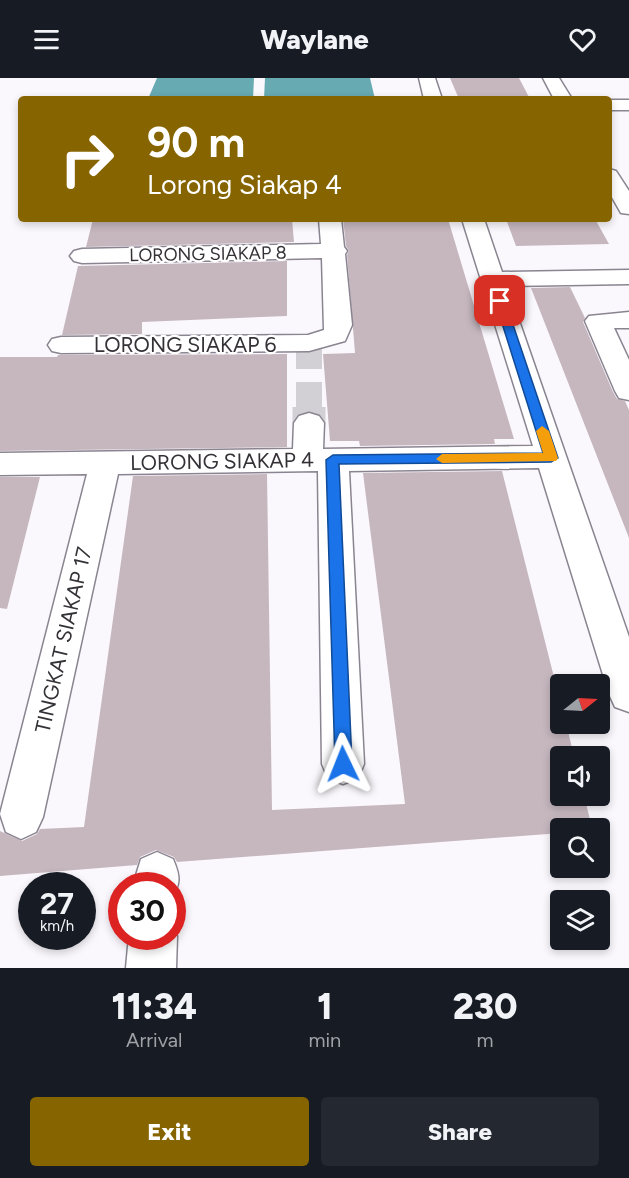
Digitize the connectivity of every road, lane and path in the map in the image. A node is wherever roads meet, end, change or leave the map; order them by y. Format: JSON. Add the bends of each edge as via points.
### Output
{"nodes":[{"id":1,"x":426,"y":78,"type":"edge"},
{"id":2,"x":551,"y":78,"type":"edge"},
{"id":3,"x":432,"y":96,"type":"edge"},
{"id":4,"x":561,"y":96,"type":"edge"},
{"id":5,"x":612,"y":105,"type":"edge"},
{"id":6,"x":629,"y":105,"type":"edge"},
{"id":7,"x":612,"y":180,"type":"edge"},
{"id":8,"x":629,"y":208,"type":"edge"},
{"id":9,"x":330,"y":222,"type":"edge"},
{"id":10,"x":474,"y":222,"type":"edge"},
{"id":11,"x":335,"y":251,"type":"junction"},
{"id":12,"x":82,"y":256,"type":"dead end"},
{"id":13,"x":629,"y":277,"type":"edge"},
{"id":14,"x":492,"y":279,"type":"junction"},
{"id":15,"x":629,"y":320,"type":"edge"},
{"id":16,"x":61,"y":345,"type":"dead end"},
{"id":17,"x":629,"y":391,"type":"edge"},
{"id":18,"x":309,"y":423,"type":"tunnel mouth"},
{"id":19,"x":551,"y":458,"type":"junction"},
{"id":20,"x":321,"y":460,"type":"junction"},
{"id":21,"x":105,"y":463,"type":"junction"},
{"id":22,"x":0,"y":464,"type":"edge"},
{"id":23,"x":629,"y":694,"type":"edge"},
{"id":24,"x":343,"y":764,"type":"dead end"},
{"id":25,"x":21,"y":817,"type":"dead end"},
{"id":26,"x":152,"y":950,"type":"edge"},
{"id":27,"x":151,"y":968,"type":"edge"}],
"edges":[{"from":1,"to":3,"type":"street"},
{"from":2,"to":4,"type":"street"},
{"from":5,"to":6,"type":"street"},
{"from":7,"to":8,"type":"street"},
{"from":9,"to":11,"type":"street"},
{"from":10,"to":14,"type":"street"},
{"from":11,"to":12,"type":"street","name":"LORONG SIAKAP 8"},
{"from":11,"to":16,"type":"street","name":"LORONG SIAKAP 6","via":[[339,325],[336,335],[309,343]]},
{"from":13,"to":14,"type":"street"},
{"from":14,"to":19,"type":"street"},
{"from":15,"to":17,"type":"street","via":[[598,321]]},
{"from":18,"to":20,"type":"street"},
{"from":19,"to":20,"type":"street","name":"LORONG SIAKAP 4"},
{"from":19,"to":23,"type":"street"},
{"from":20,"to":21,"type":"street","name":"LORONG SIAKAP 4"},
{"from":20,"to":24,"type":"street"},
{"from":21,"to":22,"type":"street","name":"LORONG SIAKAP 4"},
{"from":21,"to":25,"type":"street","name":"TINGKAT SIAKAP 17"},
{"from":26,"to":27,"type":"street"}]}
